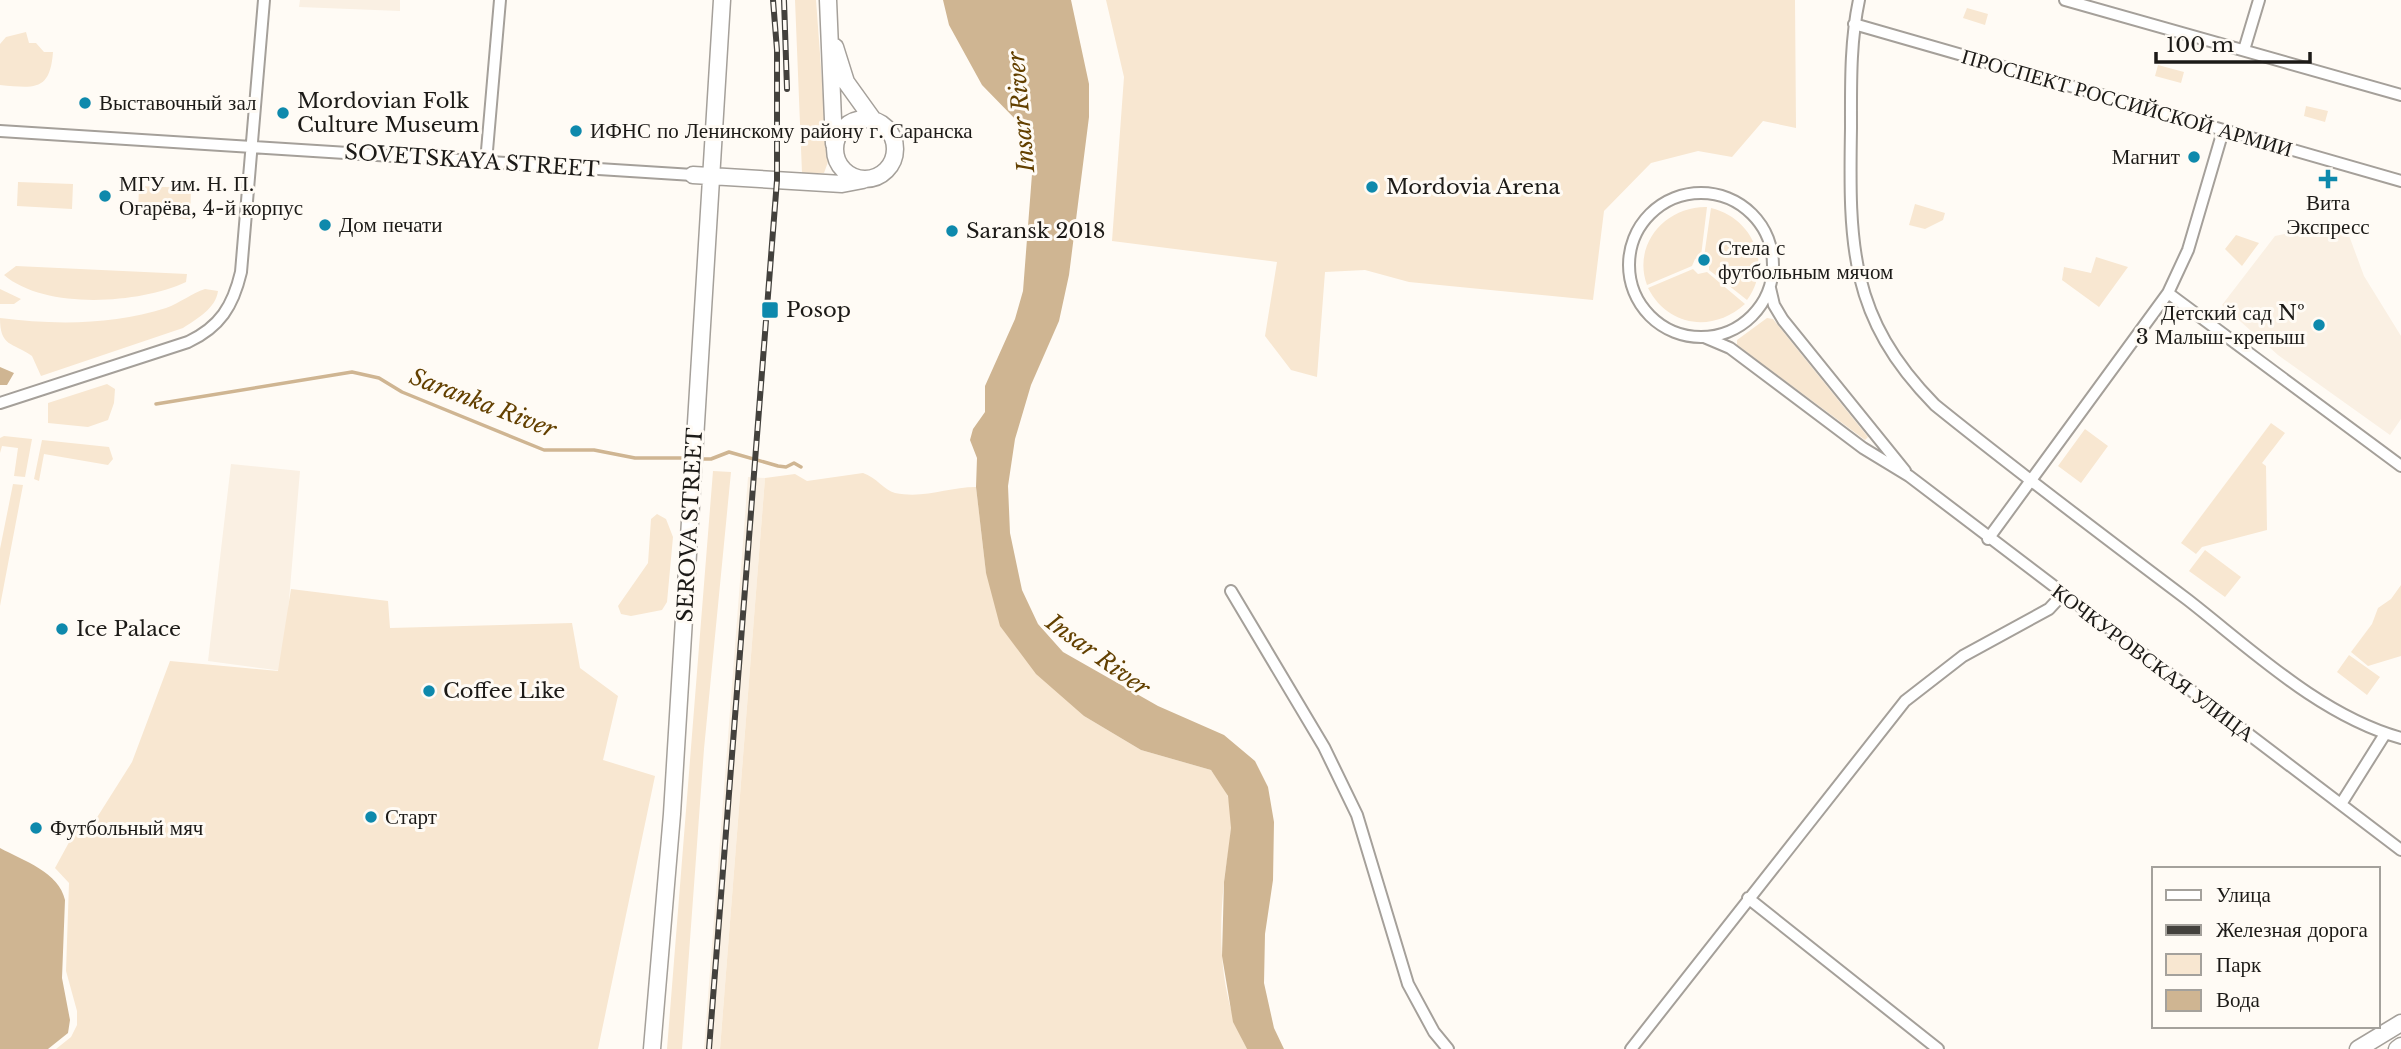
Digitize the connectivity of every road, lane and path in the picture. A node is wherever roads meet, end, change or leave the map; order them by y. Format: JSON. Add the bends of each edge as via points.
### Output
{"nodes":[{"id":1,"x":264,"y":0,"type":"edge"},
{"id":2,"x":500,"y":0,"type":"edge"},
{"id":3,"x":722,"y":0,"type":"edge"},
{"id":4,"x":828,"y":0,"type":"edge"},
{"id":5,"x":1859,"y":0,"type":"edge"},
{"id":6,"x":2065,"y":0,"type":"edge"},
{"id":7,"x":2259,"y":0,"type":"edge"},
{"id":8,"x":1854,"y":24,"type":"junction"},
{"id":9,"x":829,"y":32,"type":"junction"},
{"id":10,"x":2244,"y":50,"type":"junction"},
{"id":11,"x":2401,"y":95,"type":"edge"},
{"id":12,"x":874,"y":121,"type":"junction"},
{"id":13,"x":0,"y":131,"type":"edge"},
{"id":14,"x":2223,"y":131,"type":"junction"},
{"id":15,"x":251,"y":147,"type":"junction"},
{"id":16,"x":835,"y":151,"type":"junction"},
{"id":17,"x":486,"y":162,"type":"junction"},
{"id":18,"x":693,"y":175,"type":"joint"},
{"id":19,"x":713,"y":176,"type":"junction"},
{"id":20,"x":866,"y":179,"type":"junction"},
{"id":21,"x":2401,"y":181,"type":"edge"},
{"id":22,"x":818,"y":182,"type":"junction"},
{"id":23,"x":1770,"y":288,"type":"junction"},
{"id":24,"x":2168,"y":293,"type":"junction"},
{"id":25,"x":1703,"y":337,"type":"junction"},
{"id":26,"x":0,"y":403,"type":"edge"},
{"id":27,"x":2401,"y":466,"type":"edge"},
{"id":28,"x":1909,"y":476,"type":"junction"},
{"id":29,"x":2030,"y":482,"type":"junction"},
{"id":30,"x":1988,"y":539,"type":"junction"},
{"id":31,"x":1231,"y":591,"type":"dead end"},
{"id":32,"x":2062,"y":595,"type":"junction"},
{"id":33,"x":2385,"y":734,"type":"junction"},
{"id":34,"x":2401,"y":738,"type":"edge"},
{"id":35,"x":2341,"y":804,"type":"junction"},
{"id":36,"x":2400,"y":851,"type":"edge"},
{"id":37,"x":1748,"y":898,"type":"junction"},
{"id":38,"x":2401,"y":1023,"type":"edge"},
{"id":39,"x":652,"y":1049,"type":"edge"},
{"id":40,"x":1448,"y":1049,"type":"edge"},
{"id":41,"x":1631,"y":1049,"type":"edge"},
{"id":42,"x":1938,"y":1049,"type":"edge"},
{"id":43,"x":2358,"y":1049,"type":"edge"}],
"edges":[{"from":1,"to":15,"type":"street"},
{"from":2,"to":17,"type":"street"},
{"from":3,"to":19,"type":"street","name":"SEROVA STREET"},
{"from":4,"to":9,"type":"street"},
{"from":5,"to":8,"type":"street"},
{"from":6,"to":10,"type":"street"},
{"from":7,"to":10,"type":"street"},
{"from":8,"to":14,"type":"street","name":"ПРОСПЕКТ РОССИЙСКОЙ АРМИИ"},
{"from":8,"to":29,"type":"street","via":[[1850,211],[1857,272],[1869,312],[1909,379]]},
{"from":9,"to":12,"type":"street","via":[[846,82]]},
{"from":9,"to":16,"type":"street"},
{"from":10,"to":11,"type":"street"},
{"from":12,"to":16,"type":"street","via":[[848,124],[836,138]]},
{"from":12,"to":20,"type":"street","via":[[890,133],[895,151],[882,174]]},
{"from":13,"to":15,"type":"street","name":"SOVETSKAYA STREET"},
{"from":14,"to":21,"type":"street","name":"ПРОСПЕКТ РОССИЙСКОЙ АРМИИ"},
{"from":14,"to":24,"type":"street","via":[[2188,250]]},
{"from":15,"to":17,"type":"street","name":"SOVETSKAYA STREET"},
{"from":15,"to":26,"type":"street","via":[[241,272],[232,302],[216,324],[188,342]]},
{"from":16,"to":20,"type":"street","via":[[842,169]]},
{"from":16,"to":22,"type":"street","via":[[831,170]]},
{"from":17,"to":18,"type":"street","name":"SOVETSKAYA STREET"},
{"from":18,"to":19,"type":"street","name":"SOVETSKAYA STREET"},
{"from":19,"to":22,"type":"street","name":"SOVETSKAYA STREET"},
{"from":19,"to":39,"type":"street","name":"SEROVA STREET","via":[[672,814]]},
{"from":20,"to":22,"type":"street","name":"SOVETSKAYA STREET"},
{"from":23,"to":25,"type":"street","via":[[1758,310],[1739,327]]},
{"from":23,"to":25,"type":"street","via":[[1773,261],[1766,234],[1738,203],[1697,194],[1658,208],[1633,242],[1629,270],[1633,289],[1643,309],[1664,327]]},
{"from":23,"to":28,"type":"street","name":"КОЧКУРОВСКАЯ УЛИЦА","via":[[1783,320]]},
{"from":24,"to":27,"type":"street"},
{"from":24,"to":29,"type":"street"},
{"from":25,"to":28,"type":"street","name":"КОЧКУРОВСКАЯ УЛИЦА","via":[[1730,348],[1863,448]]},
{"from":28,"to":30,"type":"street","name":"КОЧКУРОВСКАЯ УЛИЦА"},
{"from":29,"to":30,"type":"street"},
{"from":29,"to":33,"type":"street","via":[[2295,682]]},
{"from":30,"to":32,"type":"street","name":"КОЧКУРОВСКАЯ УЛИЦА"},
{"from":31,"to":40,"type":"street","via":[[1324,747],[1357,815],[1408,984]]},
{"from":32,"to":35,"type":"street","name":"КОЧКУРОВСКАЯ УЛИЦА"},
{"from":32,"to":37,"type":"street","via":[[2049,609],[1963,656],[1905,701]]},
{"from":33,"to":34,"type":"street"},
{"from":33,"to":35,"type":"street"},
{"from":35,"to":36,"type":"street","name":"КОЧКУРОВСКАЯ УЛИЦА"},
{"from":37,"to":41,"type":"street"},
{"from":37,"to":42,"type":"street"},
{"from":38,"to":43,"type":"street"}]}
